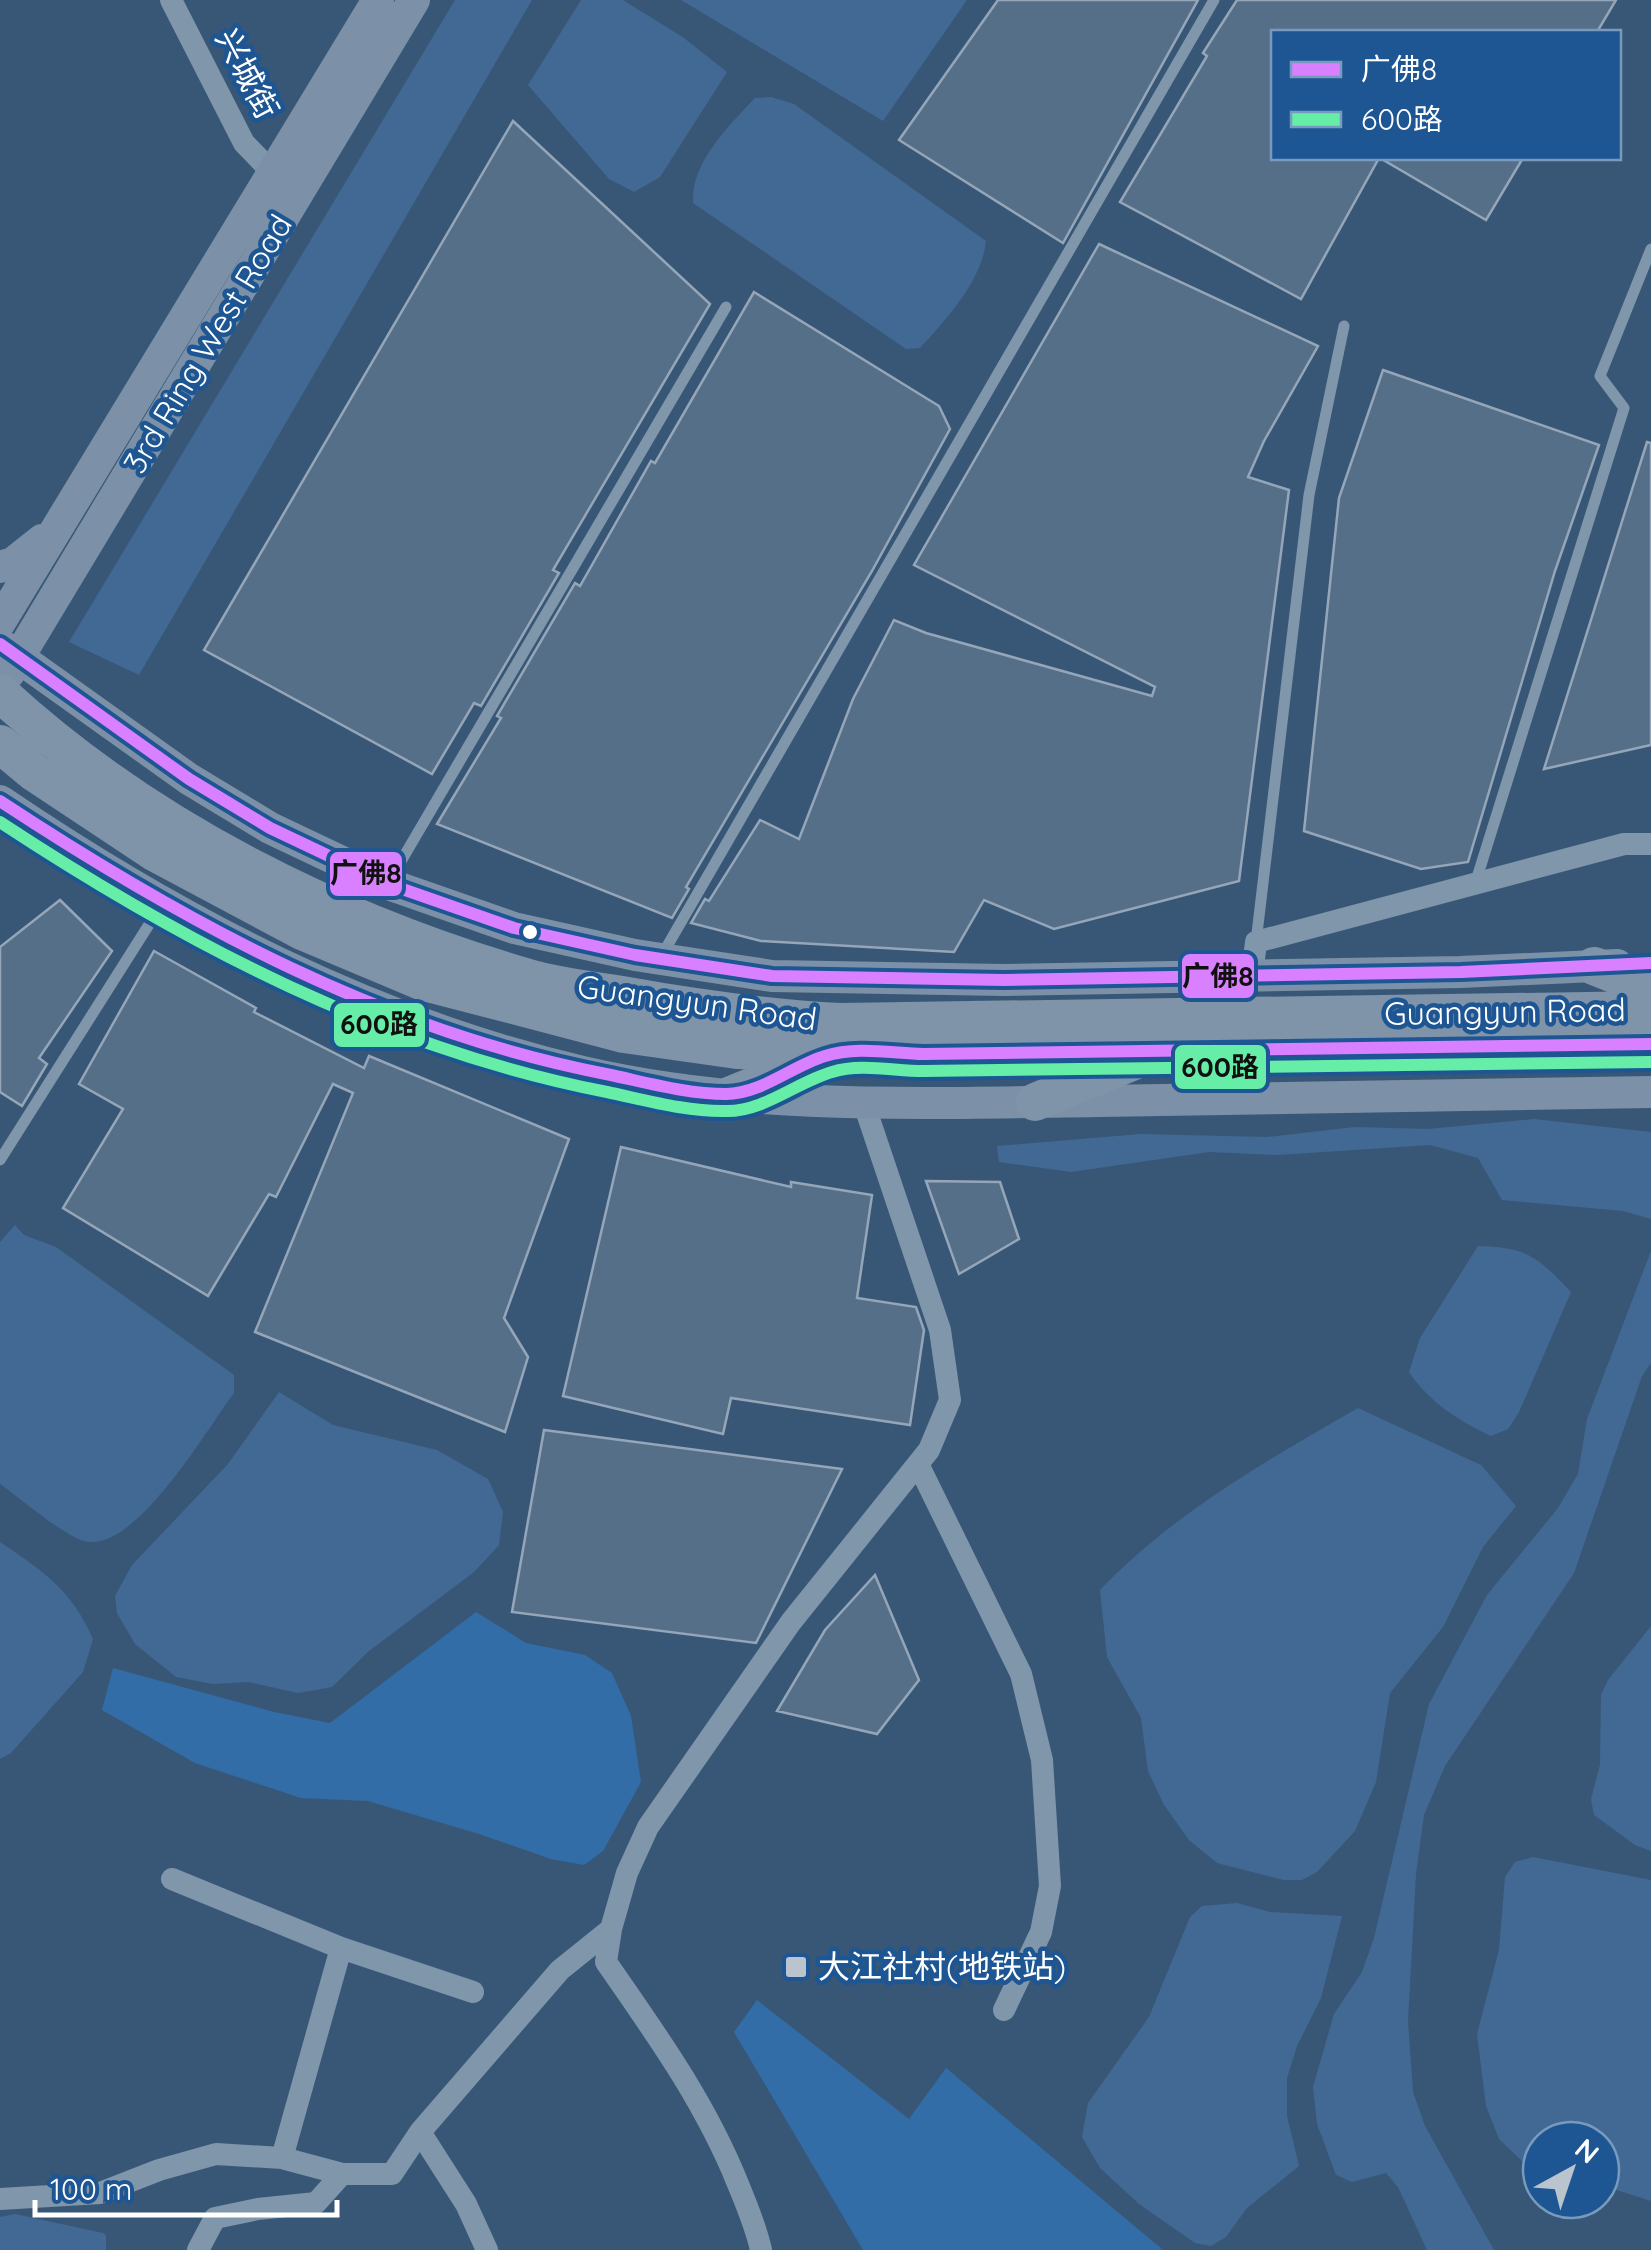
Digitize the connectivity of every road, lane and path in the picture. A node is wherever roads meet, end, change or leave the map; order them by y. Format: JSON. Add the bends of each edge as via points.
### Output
{"nodes":[{"id":1,"x":172,"y":0,"type":"edge"},
{"id":2,"x":378,"y":0,"type":"edge"},
{"id":3,"x":414,"y":0,"type":"edge"},
{"id":4,"x":1214,"y":0,"type":"edge"},
{"id":5,"x":272,"y":173,"type":"junction"},
{"id":6,"x":1651,"y":248,"type":"edge"},
{"id":7,"x":726,"y":306,"type":"dead end"},
{"id":8,"x":1344,"y":326,"type":"dead end"},
{"id":9,"x":58,"y":528,"type":"junction"},
{"id":10,"x":0,"y":567,"type":"edge"},
{"id":11,"x":0,"y":622,"type":"edge"},
{"id":12,"x":10,"y":651,"type":"edge"},
{"id":13,"x":0,"y":685,"type":"edge"},
{"id":14,"x":0,"y":693,"type":"edge"},
{"id":15,"x":0,"y":744,"type":"edge"},
{"id":16,"x":0,"y":800,"type":"edge"},
{"id":17,"x":270,"y":828,"type":"junction"},
{"id":18,"x":1651,"y":844,"type":"edge"},
{"id":19,"x":388,"y":884,"type":"junction"},
{"id":20,"x":1476,"y":884,"type":"junction"},
{"id":21,"x":162,"y":904,"type":"junction"},
{"id":22,"x":211,"y":930,"type":"junction"},
{"id":23,"x":1256,"y":942,"type":"junction"},
{"id":24,"x":660,"y":959,"type":"junction"},
{"id":25,"x":1651,"y":963,"type":"edge"},
{"id":26,"x":1594,"y":966,"type":"junction"},
{"id":27,"x":1252,"y":976,"type":"junction"},
{"id":28,"x":1651,"y":980,"type":"edge"},
{"id":29,"x":1651,"y":1010,"type":"edge"},
{"id":30,"x":1651,"y":1044,"type":"edge"},
{"id":31,"x":1158,"y":1050,"type":"junction"},
{"id":32,"x":837,"y":1052,"type":"junction"},
{"id":33,"x":1651,"y":1092,"type":"edge"},
{"id":34,"x":731,"y":1095,"type":"junction"},
{"id":35,"x":863,"y":1101,"type":"junction"},
{"id":36,"x":1035,"y":1102,"type":"junction"},
{"id":37,"x":0,"y":1160,"type":"edge"},
{"id":38,"x":918,"y":1464,"type":"junction"},
{"id":39,"x":172,"y":1879,"type":"dead end"},
{"id":40,"x":611,"y":1929,"type":"junction"},
{"id":41,"x":341,"y":1948,"type":"junction"},
{"id":42,"x":472,"y":1992,"type":"dead end"},
{"id":43,"x":1004,"y":2010,"type":"dead end"},
{"id":44,"x":420,"y":2132,"type":"junction"},
{"id":45,"x":282,"y":2158,"type":"junction"},
{"id":46,"x":342,"y":2174,"type":"junction"},
{"id":47,"x":0,"y":2199,"type":"edge"},
{"id":48,"x":198,"y":2250,"type":"edge"},
{"id":49,"x":486,"y":2250,"type":"edge"},
{"id":50,"x":761,"y":2250,"type":"edge"}],
"edges":[{"from":1,"to":5,"type":"street","name":"兴城街","via":[[244,142]]},
{"from":2,"to":5,"type":"main road","name":"3rd Ring West Road"},
{"from":3,"to":12,"type":"main road","name":"3rd Ring West Road"},
{"from":4,"to":24,"type":"lane"},
{"from":5,"to":9,"type":"main road","name":"3rd Ring West Road"},
{"from":6,"to":20,"type":"lane","via":[[1600,376],[1624,408]]},
{"from":7,"to":19,"type":"lane"},
{"from":8,"to":23,"type":"lane","via":[[1309,495]]},
{"from":9,"to":10,"type":"main road"},
{"from":9,"to":11,"type":"main road","name":"3rd Ring West Road"},
{"from":12,"to":13,"type":"main road","name":"3rd Ring West Road"},
{"from":12,"to":17,"type":"main road","via":[[189,779]]},
{"from":14,"to":29,"type":"main road","name":"Guangyun Road","via":[[175,826],[322,902],[535,980],[769,1019],[840,1022]]},
{"from":15,"to":32,"type":"main road","name":"Guangyun Road","via":[[154,852],[302,931],[422,981],[624,1034],[737,1050]]},
{"from":16,"to":21,"type":"main road"},
{"from":17,"to":19,"type":"main road"},
{"from":17,"to":22,"type":"main road","via":[[241,834],[207,857],[198,898]]},
{"from":18,"to":20,"type":"street","via":[[1624,844]]},
{"from":19,"to":24,"type":"main road","via":[[514,928]]},
{"from":20,"to":23,"type":"street"},
{"from":21,"to":22,"type":"main road"},
{"from":21,"to":37,"type":"lane"},
{"from":22,"to":34,"type":"main road","via":[[476,1044],[586,1073]]},
{"from":23,"to":27,"type":"street"},
{"from":24,"to":27,"type":"main road","via":[[772,976]]},
{"from":25,"to":26,"type":"main road"},
{"from":26,"to":27,"type":"main road"},
{"from":26,"to":28,"type":"main road"},
{"from":30,"to":31,"type":"main road","name":"Guangyun Road"},
{"from":31,"to":32,"type":"main road","name":"Guangyun Road"},
{"from":31,"to":36,"type":"main road"},
{"from":32,"to":34,"type":"main road"},
{"from":33,"to":36,"type":"main road"},
{"from":34,"to":35,"type":"main road"},
{"from":35,"to":36,"type":"main road"},
{"from":35,"to":38,"type":"street","via":[[940,1330],[950,1400]]},
{"from":38,"to":40,"type":"street","via":[[791,1622],[648,1827]]},
{"from":38,"to":43,"type":"street","via":[[1021,1674],[1042,1760],[1050,1886],[1041,1932]]},
{"from":39,"to":41,"type":"street"},
{"from":40,"to":44,"type":"street","via":[[560,1970]]},
{"from":40,"to":50,"type":"street","via":[[606,1962],[685,2075],[722,2146]]},
{"from":41,"to":42,"type":"street"},
{"from":41,"to":45,"type":"street"},
{"from":44,"to":46,"type":"street","via":[[392,2174]]},
{"from":44,"to":49,"type":"street"},
{"from":45,"to":46,"type":"street"},
{"from":45,"to":47,"type":"street","via":[[216,2154],[100,2193]]},
{"from":46,"to":48,"type":"street","via":[[316,2203],[215,2218]]}]}
